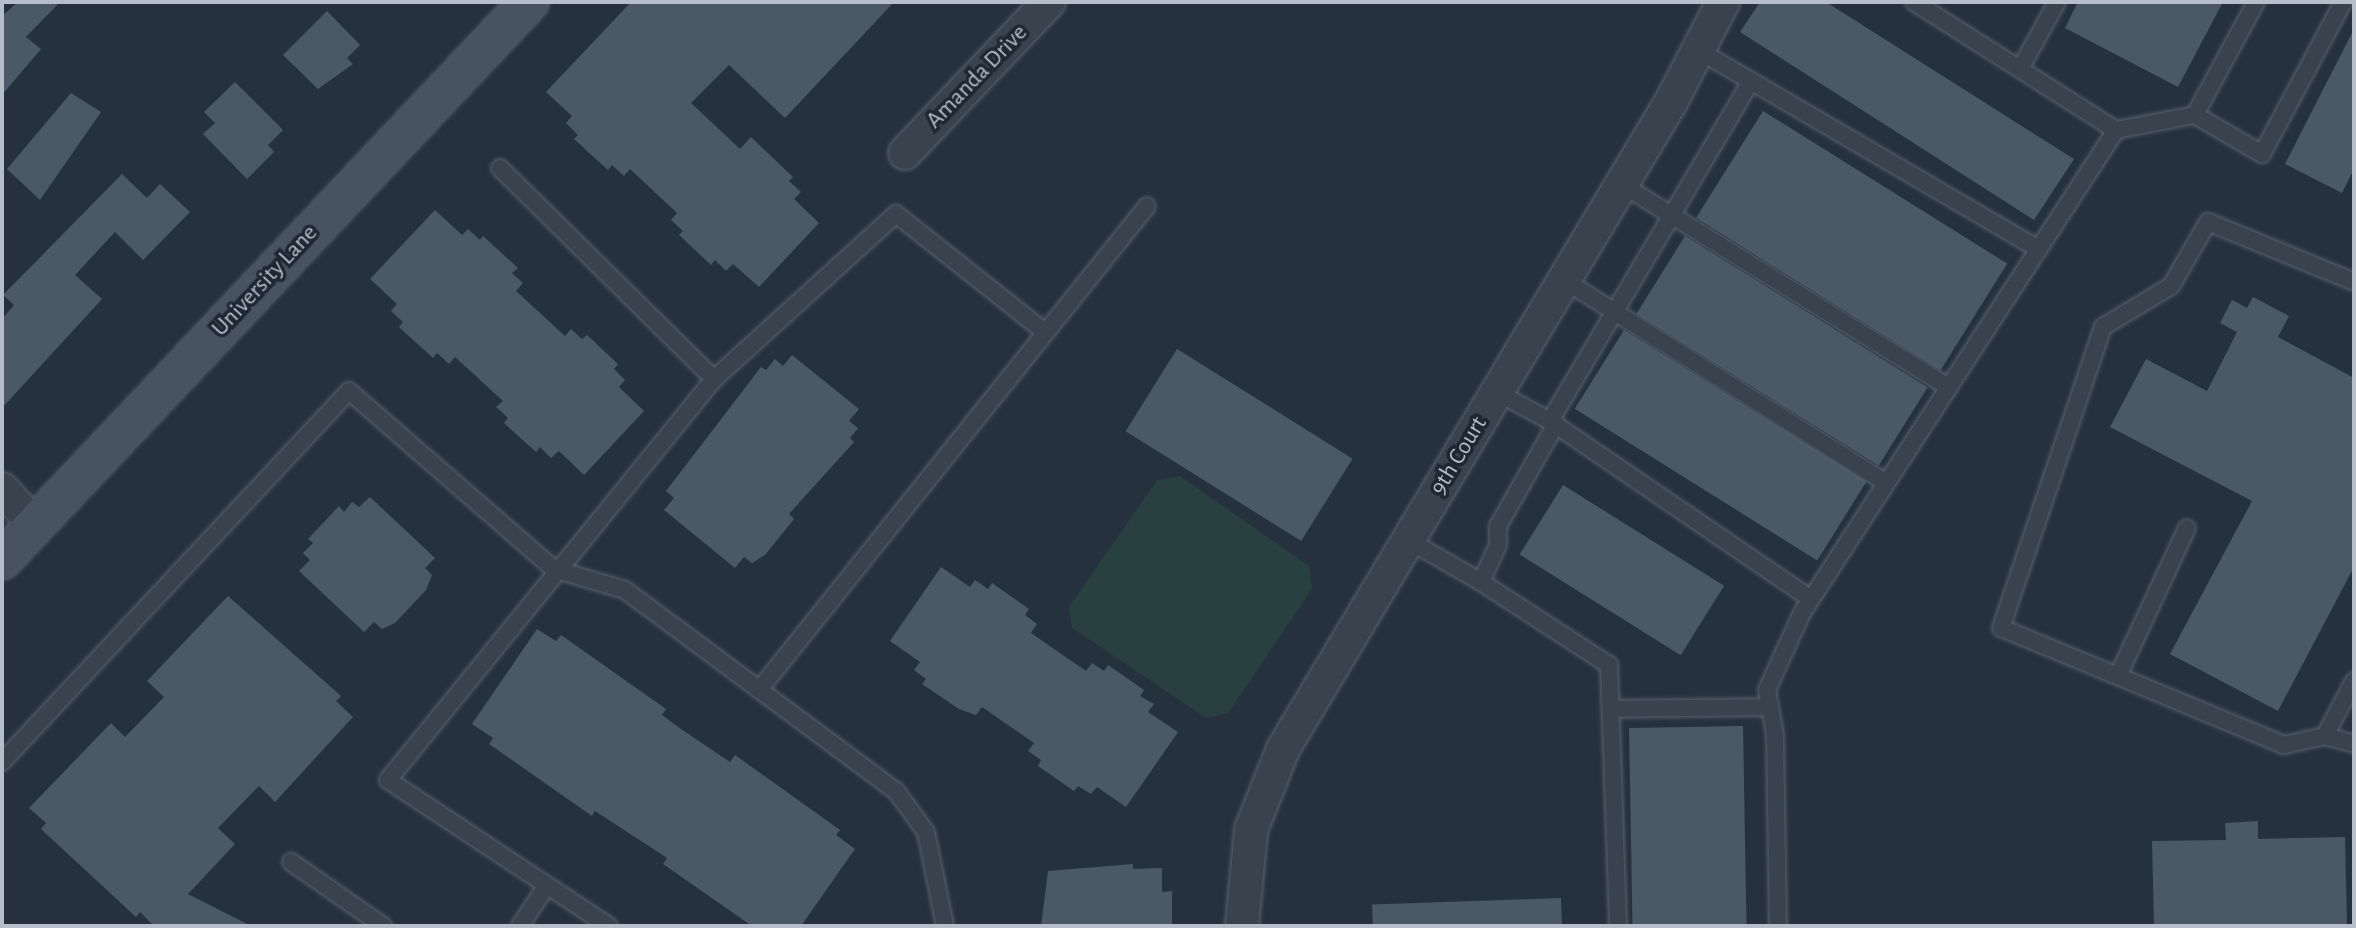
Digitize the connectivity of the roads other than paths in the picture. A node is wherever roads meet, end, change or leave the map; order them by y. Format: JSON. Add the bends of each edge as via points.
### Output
{"nodes":[{"id":1,"x":529,"y":2,"type":"edge"},
{"id":2,"x":1049,"y":2,"type":"edge"},
{"id":3,"x":1723,"y":2,"type":"edge"},
{"id":4,"x":1914,"y":2,"type":"edge"},
{"id":5,"x":2057,"y":2,"type":"edge"},
{"id":6,"x":2256,"y":2,"type":"edge"},
{"id":7,"x":2343,"y":2,"type":"edge"},
{"id":8,"x":1698,"y":50,"type":"junction"},
{"id":9,"x":2020,"y":69,"type":"junction"},
{"id":10,"x":1751,"y":82,"type":"junction"},
{"id":11,"x":2195,"y":115,"type":"junction"},
{"id":12,"x":2116,"y":130,"type":"junction"},
{"id":13,"x":905,"y":153,"type":"dead end"},
{"id":14,"x":500,"y":168,"type":"dead end"},
{"id":15,"x":1621,"y":184,"type":"junction"},
{"id":16,"x":1147,"y":206,"type":"dead end"},
{"id":17,"x":1673,"y":214,"type":"junction"},
{"id":18,"x":2039,"y":248,"type":"junction"},
{"id":19,"x":1564,"y":280,"type":"junction"},
{"id":20,"x":2354,"y":282,"type":"edge"},
{"id":21,"x":1616,"y":309,"type":"junction"},
{"id":22,"x":1045,"y":332,"type":"junction"},
{"id":23,"x":714,"y":379,"type":"junction"},
{"id":24,"x":1949,"y":387,"type":"junction"},
{"id":25,"x":1497,"y":392,"type":"junction"},
{"id":26,"x":1553,"y":422,"type":"junction"},
{"id":27,"x":1886,"y":483,"type":"junction"},
{"id":28,"x":2,"y":489,"type":"edge"},
{"id":29,"x":35,"y":525,"type":"junction"},
{"id":30,"x":2187,"y":528,"type":"dead end"},
{"id":31,"x":1408,"y":540,"type":"junction"},
{"id":32,"x":2,"y":560,"type":"edge"},
{"id":33,"x":554,"y":569,"type":"junction"},
{"id":34,"x":1480,"y":582,"type":"junction"},
{"id":35,"x":1811,"y":599,"type":"junction"},
{"id":36,"x":2119,"y":676,"type":"junction"},
{"id":37,"x":2354,"y":681,"type":"edge"},
{"id":38,"x":759,"y":690,"type":"junction"},
{"id":39,"x":1766,"y":707,"type":"junction"},
{"id":40,"x":1611,"y":709,"type":"junction"},
{"id":41,"x":2325,"y":736,"type":"junction"},
{"id":42,"x":2354,"y":744,"type":"edge"},
{"id":43,"x":2,"y":762,"type":"edge"},
{"id":44,"x":290,"y":862,"type":"dead end"},
{"id":45,"x":547,"y":885,"type":"junction"},
{"id":46,"x":383,"y":926,"type":"edge"},
{"id":47,"x":520,"y":926,"type":"edge"},
{"id":48,"x":609,"y":926,"type":"edge"},
{"id":49,"x":945,"y":926,"type":"edge"},
{"id":50,"x":1242,"y":926,"type":"edge"},
{"id":51,"x":1618,"y":926,"type":"edge"},
{"id":52,"x":1778,"y":926,"type":"edge"}],
"edges":[{"from":1,"to":29,"type":"street","name":"University Lane"},
{"from":2,"to":13,"type":"street","name":"Amanda Drive"},
{"from":3,"to":8,"type":"street","name":"9th Court"},
{"from":4,"to":9,"type":"lane"},
{"from":5,"to":9,"type":"lane"},
{"from":6,"to":11,"type":"lane"},
{"from":7,"to":11,"type":"lane","via":[[2262,154]]},
{"from":8,"to":10,"type":"lane"},
{"from":8,"to":15,"type":"street","name":"9th Court"},
{"from":9,"to":12,"type":"lane"},
{"from":10,"to":17,"type":"lane"},
{"from":10,"to":18,"type":"lane"},
{"from":11,"to":12,"type":"lane"},
{"from":12,"to":18,"type":"lane"},
{"from":14,"to":23,"type":"lane"},
{"from":15,"to":17,"type":"lane"},
{"from":15,"to":19,"type":"street","name":"9th Court"},
{"from":16,"to":22,"type":"lane"},
{"from":17,"to":21,"type":"lane"},
{"from":17,"to":24,"type":"lane"},
{"from":18,"to":24,"type":"lane"},
{"from":19,"to":21,"type":"lane"},
{"from":19,"to":25,"type":"street","name":"9th Court"},
{"from":20,"to":36,"type":"lane","via":[[2208,222],[2171,286],[2103,327],[2001,628]]},
{"from":21,"to":26,"type":"lane"},
{"from":21,"to":27,"type":"lane"},
{"from":22,"to":23,"type":"lane","via":[[896,214]]},
{"from":22,"to":38,"type":"lane"},
{"from":23,"to":33,"type":"lane"},
{"from":24,"to":27,"type":"lane"},
{"from":25,"to":26,"type":"lane"},
{"from":25,"to":31,"type":"street","name":"9th Court"},
{"from":26,"to":34,"type":"lane","via":[[1497,526],[1498,545]]},
{"from":26,"to":35,"type":"lane"},
{"from":27,"to":35,"type":"lane"},
{"from":28,"to":29,"type":"street"},
{"from":29,"to":32,"type":"street","name":"University Lane"},
{"from":30,"to":36,"type":"lane"},
{"from":31,"to":34,"type":"lane"},
{"from":31,"to":50,"type":"street","name":"9th Court","via":[[1265,788],[1246,861]]},
{"from":33,"to":38,"type":"lane","via":[[625,590]]},
{"from":33,"to":43,"type":"lane","via":[[349,391]]},
{"from":33,"to":45,"type":"lane","via":[[388,780]]},
{"from":34,"to":40,"type":"lane","via":[[1609,665]]},
{"from":35,"to":39,"type":"lane","via":[[1767,690]]},
{"from":36,"to":41,"type":"lane","via":[[2284,745]]},
{"from":37,"to":41,"type":"lane"},
{"from":38,"to":49,"type":"lane","via":[[895,791],[926,831]]},
{"from":39,"to":40,"type":"lane"},
{"from":39,"to":52,"type":"lane","via":[[1774,735]]},
{"from":40,"to":51,"type":"lane"},
{"from":41,"to":42,"type":"lane"},
{"from":44,"to":46,"type":"lane"},
{"from":45,"to":47,"type":"lane"},
{"from":45,"to":48,"type":"lane"}]}
